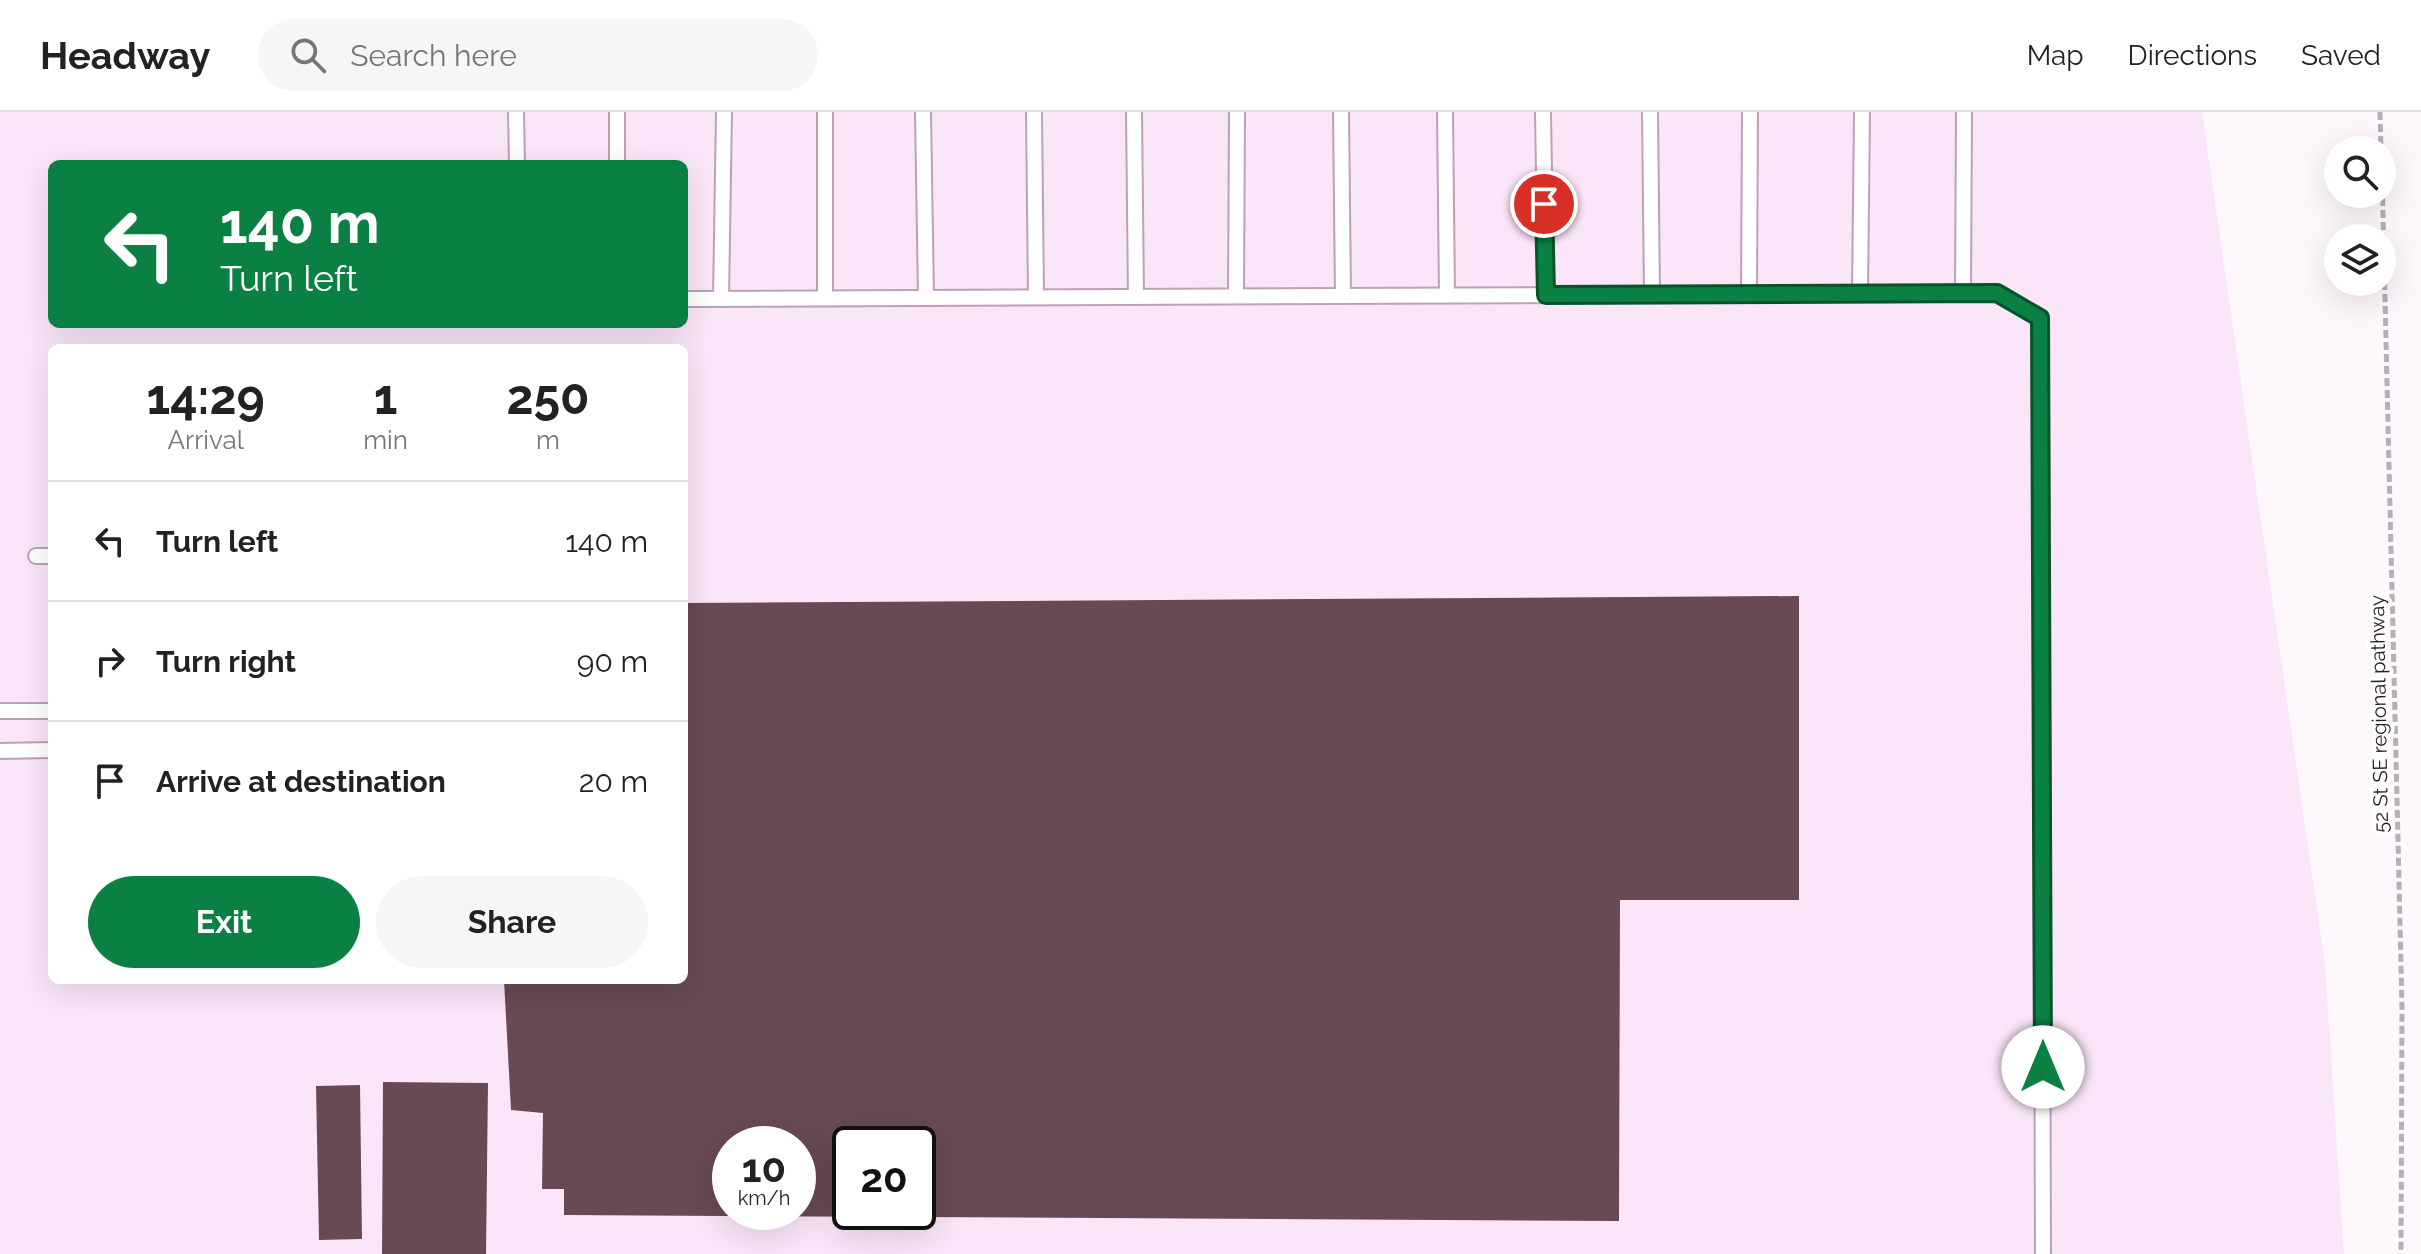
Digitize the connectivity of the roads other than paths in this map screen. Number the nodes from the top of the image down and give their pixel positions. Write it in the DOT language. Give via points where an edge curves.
graph roads {
  1 [pos="516,112"];
  2 [pos="617,112"];
  3 [pos="724,112"];
  4 [pos="825,112"];
  5 [pos="923,112"];
  6 [pos="1034,112"];
  7 [pos="1134,112"];
  8 [pos="1237,112"];
  9 [pos="1341,112"];
  10 [pos="1445,112"];
  11 [pos="1543,112"];
  12 [pos="1650,112"];
  13 [pos="1750,112"];
  14 [pos="1862,112"];
  15 [pos="1964,112"];
  16 [pos="517,160"];
  17 [pos="617,160"];
  18 [pos="1963,293"];
  19 [pos="1749,294"];
  20 [pos="1860,294"];
  21 [pos="1447,295"];
  22 [pos="1546,295"];
  23 [pos="1652,295"];
  24 [pos="1236,296"];
  25 [pos="1343,296"];
  26 [pos="1036,297"];
  27 [pos="1136,297"];
  28 [pos="825,298"];
  29 [pos="926,298"];
  30 [pos="688,299"];
  31 [pos="721,299"];
  32 [pos="36,556"];
  33 [pos="48,556"];
  34 [pos="0,711"];
  35 [pos="48,711"];
  36 [pos="48,750"];
  37 [pos="0,751"];
  38 [pos="2043,1254"];
  1 -- 16 [label="lane"];
  2 -- 17 [label="lane"];
  3 -- 31 [label="lane"];
  4 -- 28 [label="lane"];
  5 -- 29 [label="lane"];
  6 -- 26 [label="lane"];
  7 -- 27 [label="lane"];
  8 -- 24 [label="lane"];
  9 -- 25 [label="lane"];
  10 -- 21 [label="lane"];
  11 -- 22 [label="lane"];
  12 -- 23 [label="lane"];
  13 -- 19 [label="lane"];
  14 -- 20 [label="lane"];
  15 -- 18 [label="lane"];
  18 -- 20 [label="lane"];
  18 -- 38 [label="lane" via="1997,293 2040,318"];
  19 -- 20 [label="lane"];
  19 -- 23 [label="lane"];
  21 -- 22 [label="lane"];
  21 -- 25 [label="lane"];
  22 -- 23 [label="lane"];
  24 -- 25 [label="lane"];
  24 -- 27 [label="lane"];
  26 -- 27 [label="lane"];
  26 -- 29 [label="lane"];
  28 -- 29 [label="lane"];
  28 -- 31 [label="lane"];
  30 -- 31 [label="lane"];
  32 -- 33 [label="lane"];
  34 -- 35 [label="lane"];
  36 -- 37 [label="lane"];
}
